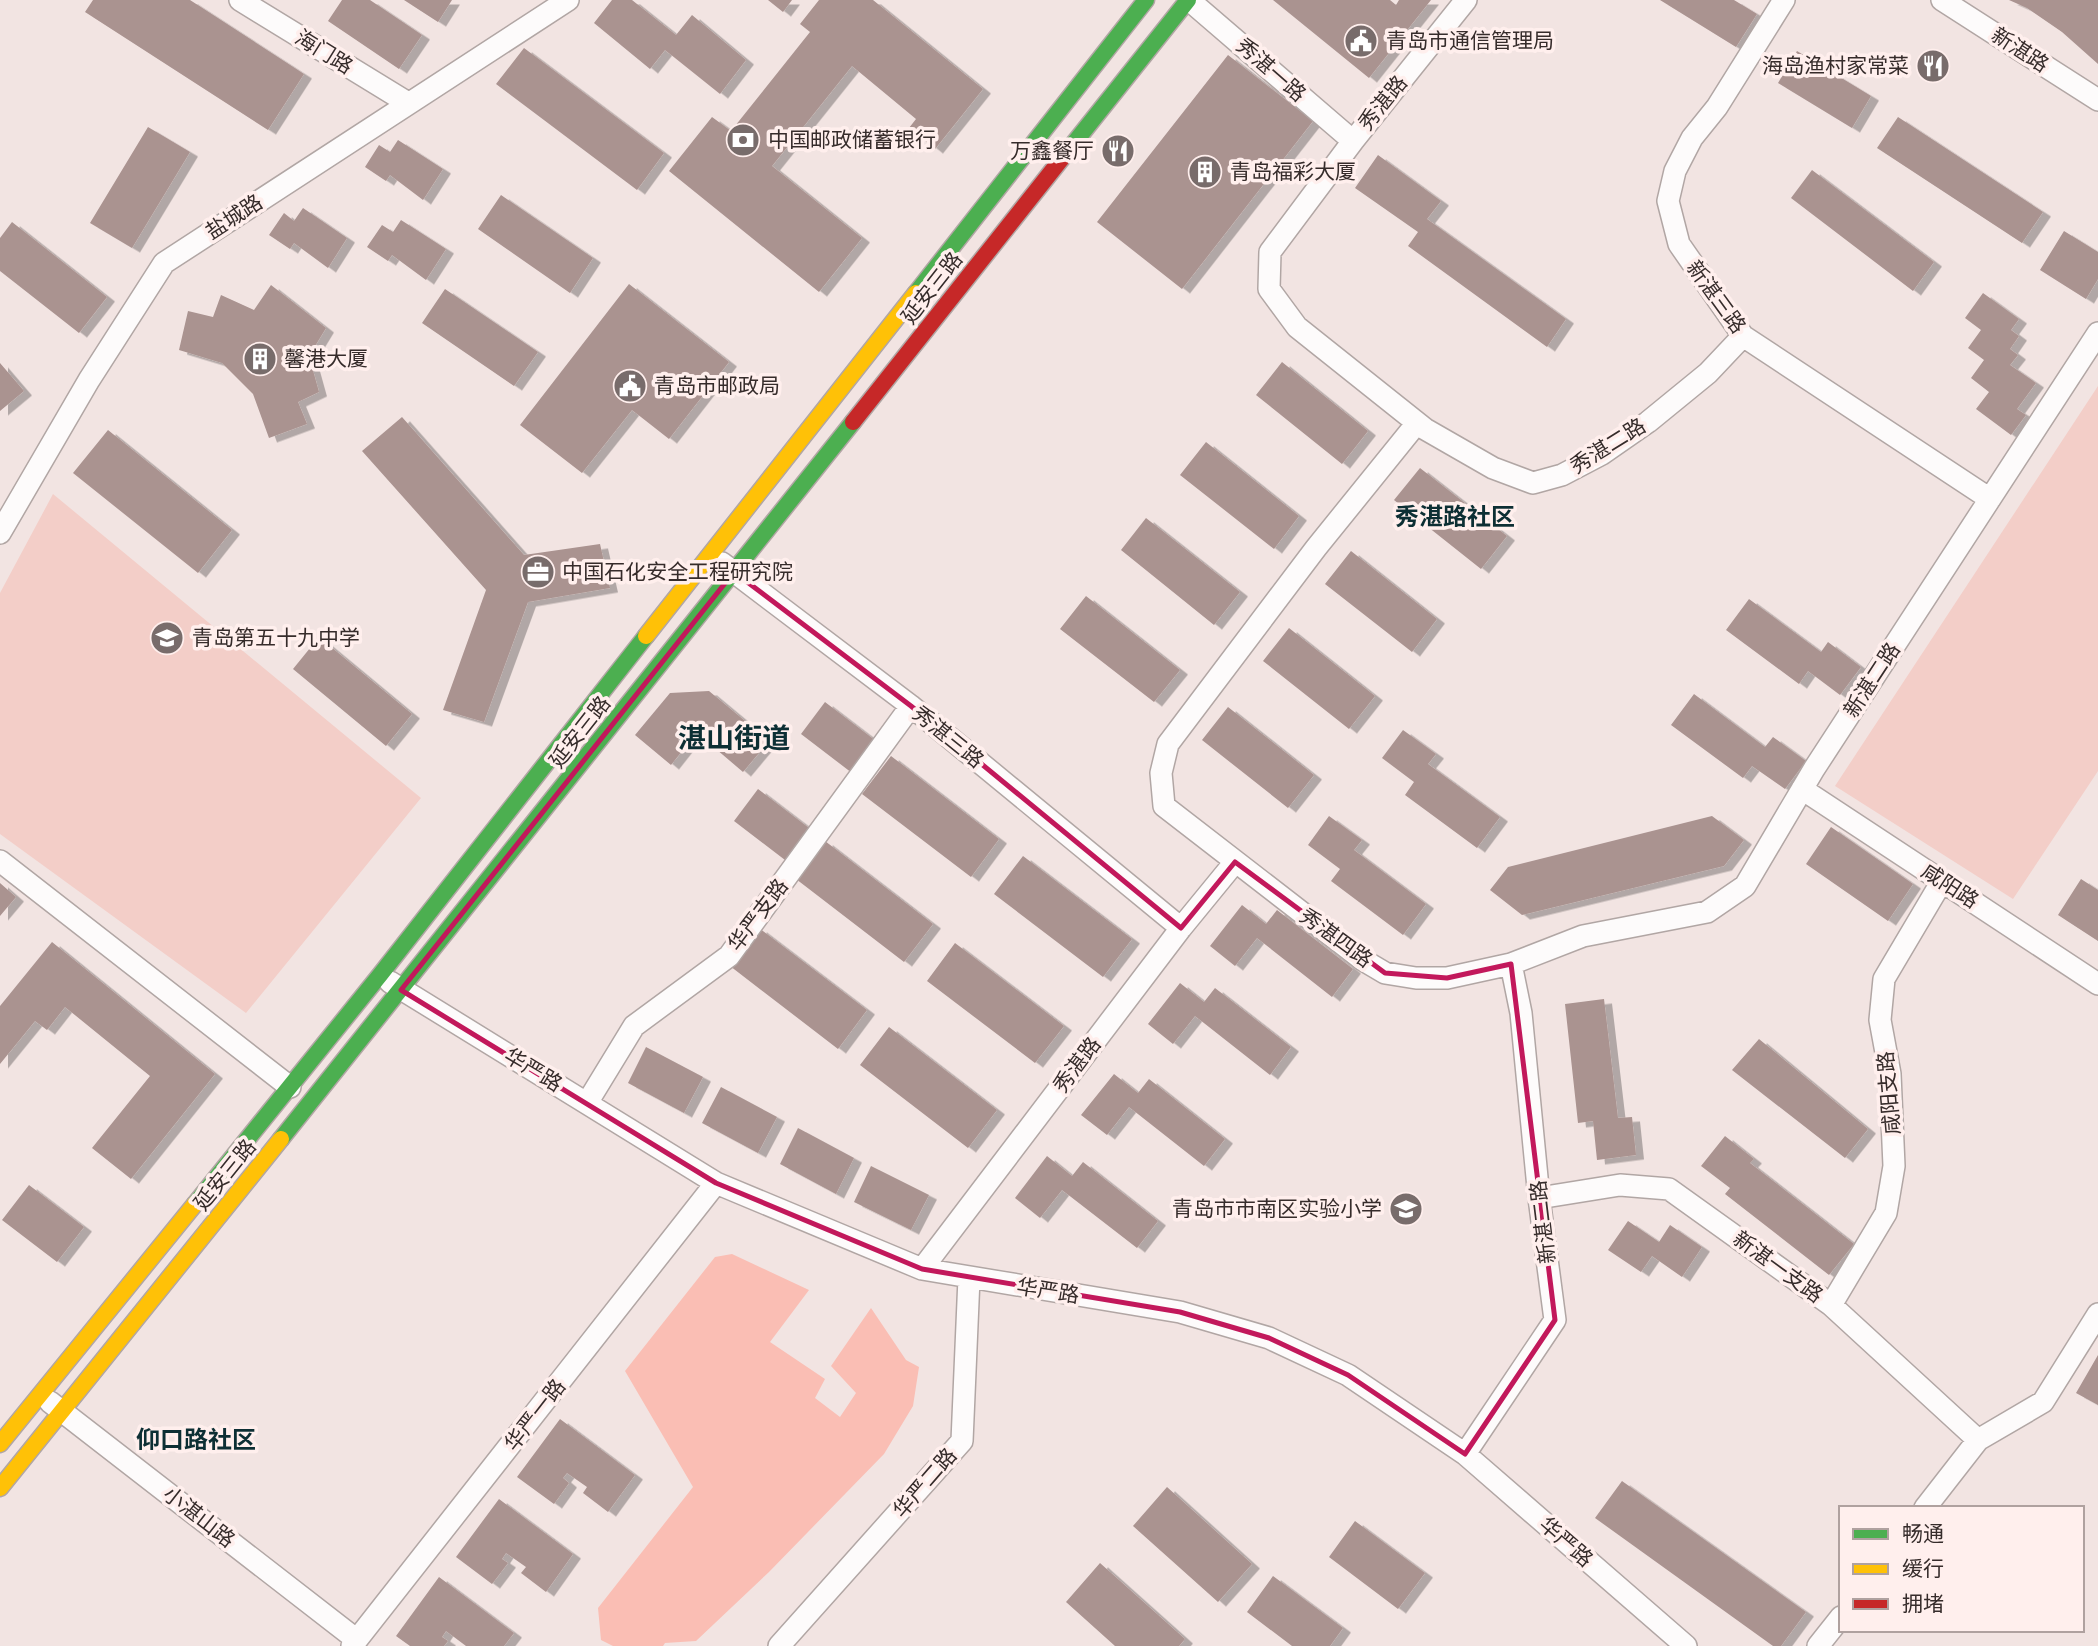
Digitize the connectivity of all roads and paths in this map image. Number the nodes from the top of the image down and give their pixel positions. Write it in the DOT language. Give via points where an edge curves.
graph roads {
  1 [pos="240,0"];
  2 [pos="568,0"];
  3 [pos="1146,0"];
  4 [pos="1189,0"];
  5 [pos="1466,0"];
  6 [pos="1784,0"];
  7 [pos="1942,0"];
  8 [pos="2098,100"];
  9 [pos="408,103"];
  10 [pos="1353,141"];
  11 [pos="2098,333"];
  12 [pos="1743,336"];
  13 [pos="1417,423"];
  14 [pos="1990,499"];
  15 [pos="0,533"];
  16 [pos="709,554"];
  17 [pos="734,572"];
  18 [pos="911,706"];
  19 [pos="1802,789"];
  20 [pos="0,861"];
  21 [pos="1235,862"];
  22 [pos="1942,881"];
  23 [pos="1181,928"];
  24 [pos="1583,936"];
  25 [pos="1511,964"];
  26 [pos="380,975"];
  27 [pos="2098,984"];
  28 [pos="401,990"];
  29 [pos="289,1087"];
  30 [pos="587,1103"];
  31 [pos="716,1183"];
  32 [pos="1539,1198"];
  33 [pos="922,1269"];
  34 [pos="969,1278"];
  35 [pos="1831,1305"];
  36 [pos="2098,1314"];
  37 [pos="41,1394"];
  38 [pos="62,1410"];
  39 [pos="1978,1440"];
  40 [pos="0,1444"];
  41 [pos="1465,1454"];
  42 [pos="0,1488"];
  43 [pos="1927,1506"];
  44 [pos="1839,1620"];
  45 [pos="355,1643"];
  46 [pos="779,1646"];
  47 [pos="1686,1646"];
  48 [pos="1818,1646"];
  1 -- 9 [label="street, 海门路"];
  2 -- 9 [label="street, 盐城路"];
  3 -- 16 [label="main road, 延安三路"];
  4 -- 10 [label="street, 秀湛一路"];
  4 -- 17 [label="main road, 延安三路"];
  5 -- 10 [label="street, 秀湛路"];
  6 -- 12 [label="street, 新湛三路" via="1738,76 1692,138 1675,172 1668,201 1679,244"];
  7 -- 8 [label="street, 新湛路"];
  9 -- 15 [label="street, 盐城路" via="164,263"];
  10 -- 13 [label="street, 秀湛路" via="1270,253 1269,289 1297,327"];
  11 -- 14 [label="street, 新湛二路"];
  12 -- 13 [label="street, 秀湛二路" via="1708,373 1648,422 1602,454 1562,475 1533,483 1493,468"];
  12 -- 14 [label="street, 新湛三路"];
  13 -- 21 [label="street, 秀湛四路" via="1168,744 1161,774 1164,806"];
  14 -- 19 [label="street, 新湛二路"];
  16 -- 17 [label="street, 秀湛三路"];
  16 -- 26 [label="main road, 延安三路"];
  17 -- 18 [label="street, 秀湛三路"];
  17 -- 28 [label="main road, 延安三路"];
  18 -- 23 [label="street, 秀湛三路"];
  18 -- 30 [label="street, 华严支路" via="729,956 634,1026"];
  19 -- 22 [label="street, 咸阳路"];
  19 -- 24 [label="street, 新湛二路" via="1745,886 1707,912"];
  20 -- 29 [label="street"];
  21 -- 23 [label="street, 秀湛路"];
  21 -- 25 [label="street, 秀湛四路" via="1385,973 1447,978"];
  22 -- 27 [label="street, 咸阳路"];
  22 -- 35 [label="street, 咸阳支路" via="1884,979 1880,1020 1890,1074 1894,1166 1886,1213"];
  23 -- 33 [label="street, 秀湛路"];
  24 -- 25 [label="street, 秀湛四路"];
  25 -- 32 [label="street, 新湛二路" via="1521,1013"];
  26 -- 28 [label="street, 华严路"];
  26 -- 29 [label="main road, 延安三路"];
  28 -- 30 [label="street, 华严路"];
  28 -- 38 [label="main road, 延安三路"];
  29 -- 37 [label="main road, 延安三路"];
  30 -- 31 [label="street, 华严路"];
  31 -- 33 [label="street, 华严路"];
  31 -- 45 [label="street, 华严一路"];
  32 -- 35 [label="street, 新湛一支路" via="1620,1185 1669,1189"];
  32 -- 41 [label="street, 新湛二路" via="1555,1320"];
  33 -- 34 [label="street, 华严路"];
  34 -- 41 [label="street, 华严路" via="1180,1312 1269,1338 1348,1375"];
  34 -- 46 [label="street, 华严二路" via="962,1441"];
  35 -- 39 [label="street, 新湛一支路"];
  36 -- 39 [label="street" via="2043,1402"];
  37 -- 38 [label="street, 小湛山路"];
  37 -- 40 [label="main road, 延安三路"];
  38 -- 42 [label="main road, 延安三路"];
  38 -- 45 [label="street, 小湛山路"];
  39 -- 43 [label="street"];
  41 -- 47 [label="street, 华严路"];
  44 -- 48 [label="street"];
}
